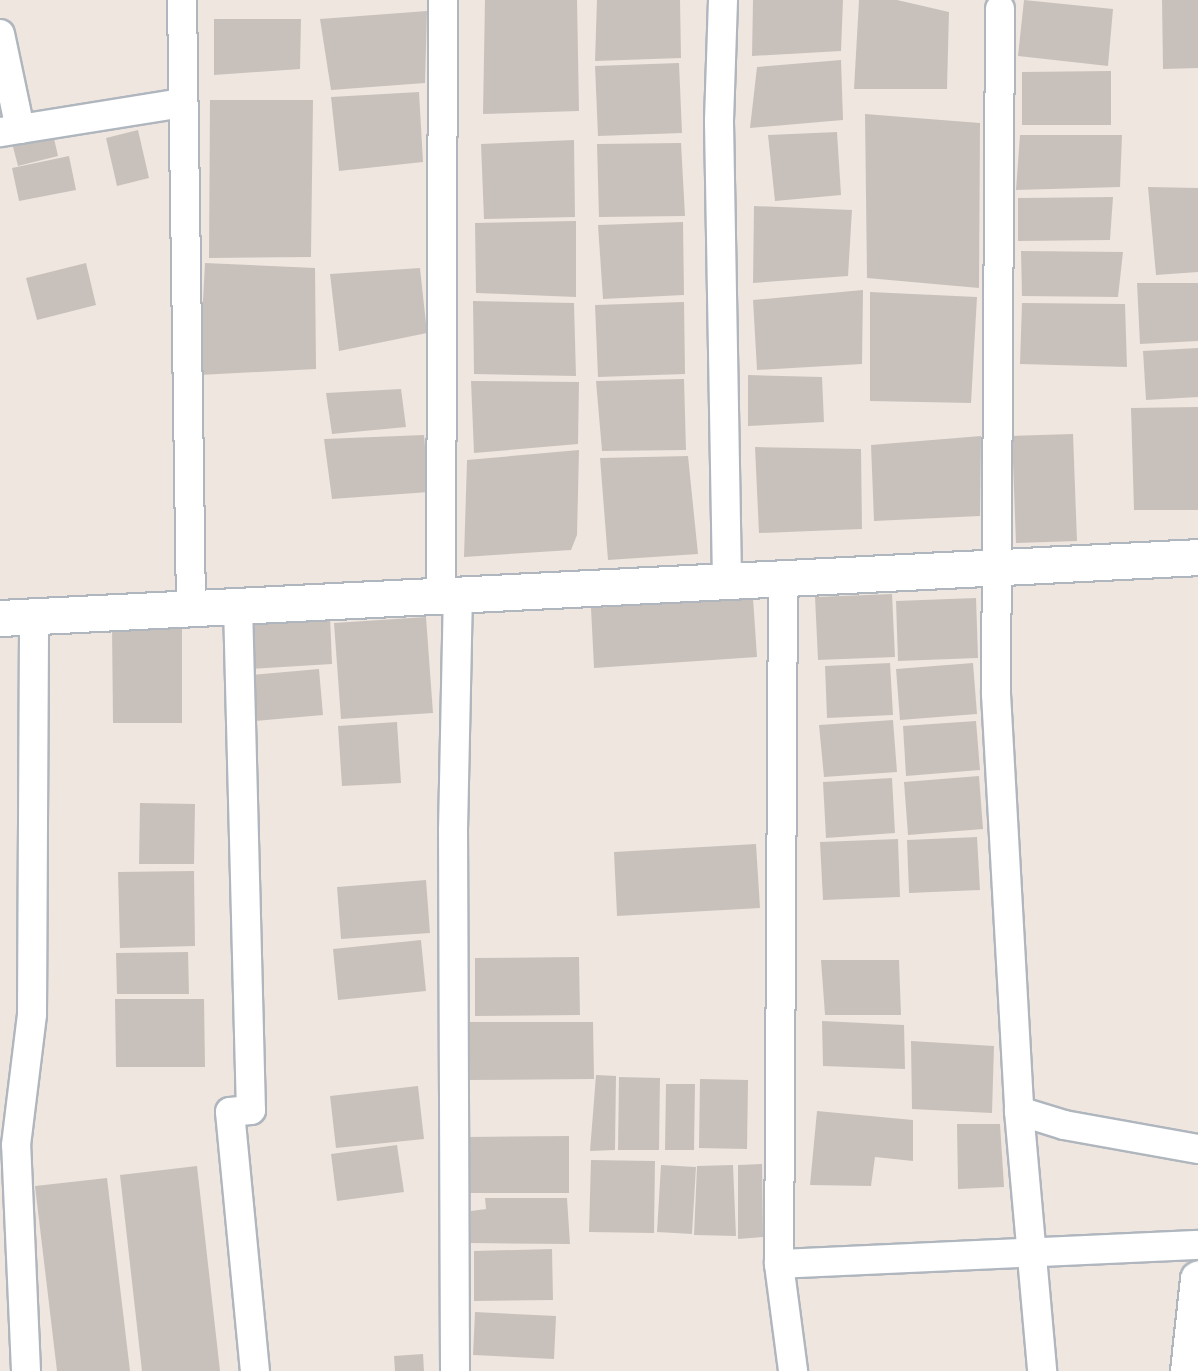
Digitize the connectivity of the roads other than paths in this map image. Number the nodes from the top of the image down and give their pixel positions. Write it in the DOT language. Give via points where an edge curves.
graph roads {
  1 [pos="182,0"];
  2 [pos="443,0"];
  3 [pos="723,0"];
  4 [pos="1000,9"];
  5 [pos="0,34"];
  6 [pos="183,103"];
  7 [pos="10,131"];
  8 [pos="1198,557"];
  9 [pos="996,566"];
  10 [pos="783,578"];
  11 [pos="727,580"];
  12 [pos="449,595"];
  13 [pos="238,605"];
  14 [pos="191,607"];
  15 [pos="34,616"];
  16 [pos="0,618"];
  17 [pos="1019,1111"];
  18 [pos="1198,1149"];
  19 [pos="1198,1245"];
  20 [pos="1034,1252"];
  21 [pos="779,1264"];
  22 [pos="1198,1279"];
  23 [pos="26,1371"];
  24 [pos="254,1371"];
  25 [pos="455,1371"];
  26 [pos="793,1371"];
  27 [pos="1042,1371"];
  28 [pos="1188,1371"];
  1 -- 6 [label="street"];
  2 -- 12 [label="street"];
  3 -- 11 [label="street" via="719,122"];
  4 -- 9 [label="street"];
  5 -- 7 [label="street"];
  6 -- 7 [label="street"];
  6 -- 14 [label="street"];
  8 -- 9 [label="street"];
  9 -- 10 [label="street"];
  9 -- 17 [label="street" via="996,694"];
  10 -- 11 [label="street"];
  10 -- 21 [label="street"];
  11 -- 12 [label="street"];
  12 -- 13 [label="street"];
  12 -- 25 [label="street"];
  13 -- 14 [label="street"];
  13 -- 24 [label="street" via="251,1110 230,1112"];
  14 -- 15 [label="street"];
  15 -- 16 [label="street"];
  15 -- 23 [label="street" via="32,1014 16,1145"];
  17 -- 18 [label="street" via="1064,1125"];
  17 -- 20 [label="street"];
  19 -- 20 [label="street"];
  20 -- 21 [label="street"];
  20 -- 27 [label="street"];
  21 -- 26 [label="street"];
  22 -- 28 [label="street"];
}
